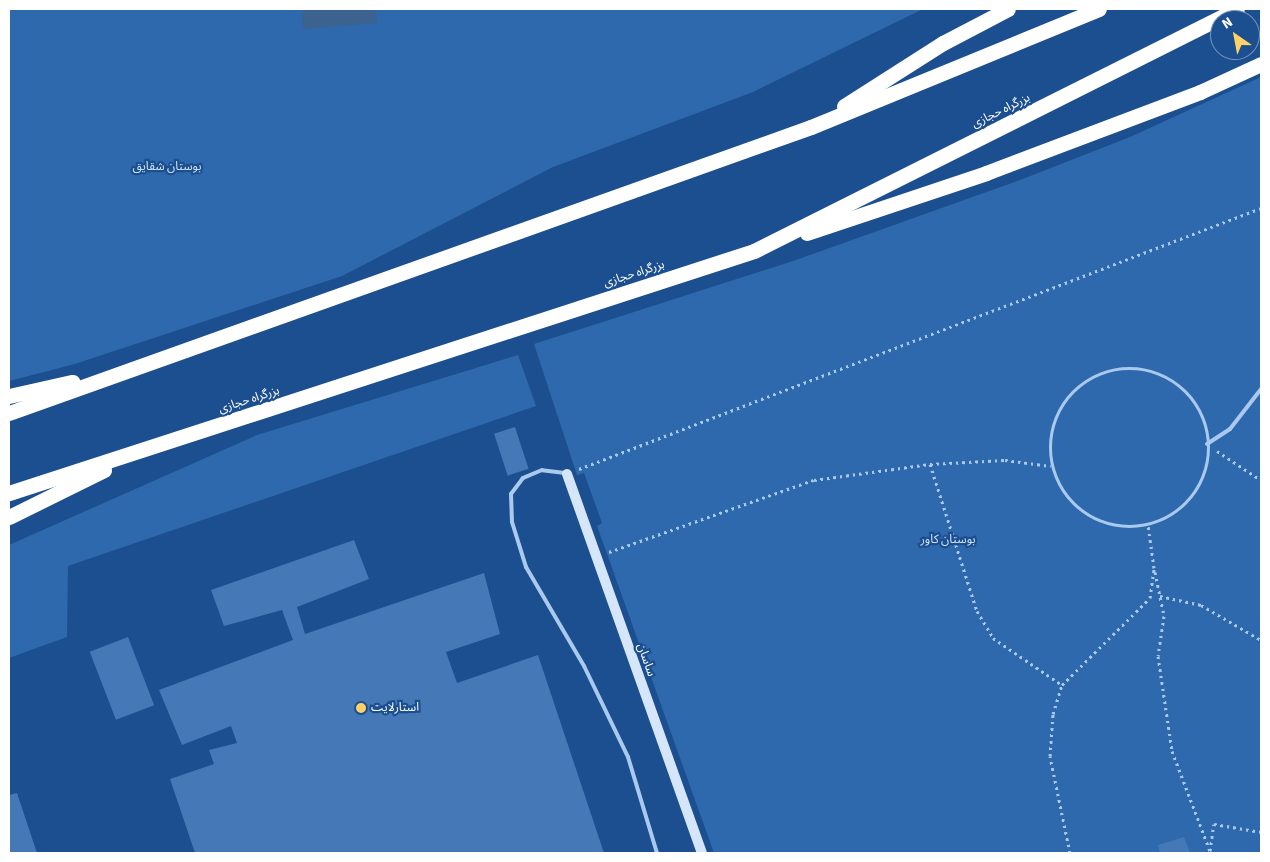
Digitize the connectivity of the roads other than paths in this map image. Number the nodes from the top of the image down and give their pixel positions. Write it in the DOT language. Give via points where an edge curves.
graph roads {
  1 [pos="1008,9"];
  2 [pos="1100,9"];
  3 [pos="1236,9"];
  4 [pos="1261,64"];
  5 [pos="811,127"];
  6 [pos="754,251"];
  7 [pos="134,368"];
  8 [pos="1261,389"];
  9 [pos="9,396"];
  10 [pos="9,413"];
  11 [pos="1207,444"];
  12 [pos="148,448"];
  13 [pos="567,474"];
  14 [pos="9,493"];
  15 [pos="9,517"];
  16 [pos="657,853"];
  17 [pos="702,853"];
  1 -- 5 [label="highway" via="944,43"];
  2 -- 5 [label="highway"];
  3 -- 6 [label="highway, بزرگراه حجازی"];
  4 -- 6 [label="highway" via="1200,92 986,173"];
  5 -- 7 [label="highway"];
  6 -- 12 [label="highway, بزرگراه حجازی"];
  7 -- 9 [label="highway"];
  7 -- 10 [label="highway"];
  8 -- 11 [label="lane" via="1230,429"];
  12 -- 14 [label="highway, بزرگراه حجازی"];
  12 -- 15 [label="highway"];
  13 -- 16 [label="lane" via="542,470 523,478 511,494 512,522 526,567 584,666 628,757"];
  13 -- 17 [label="street, ساسان"];
}
